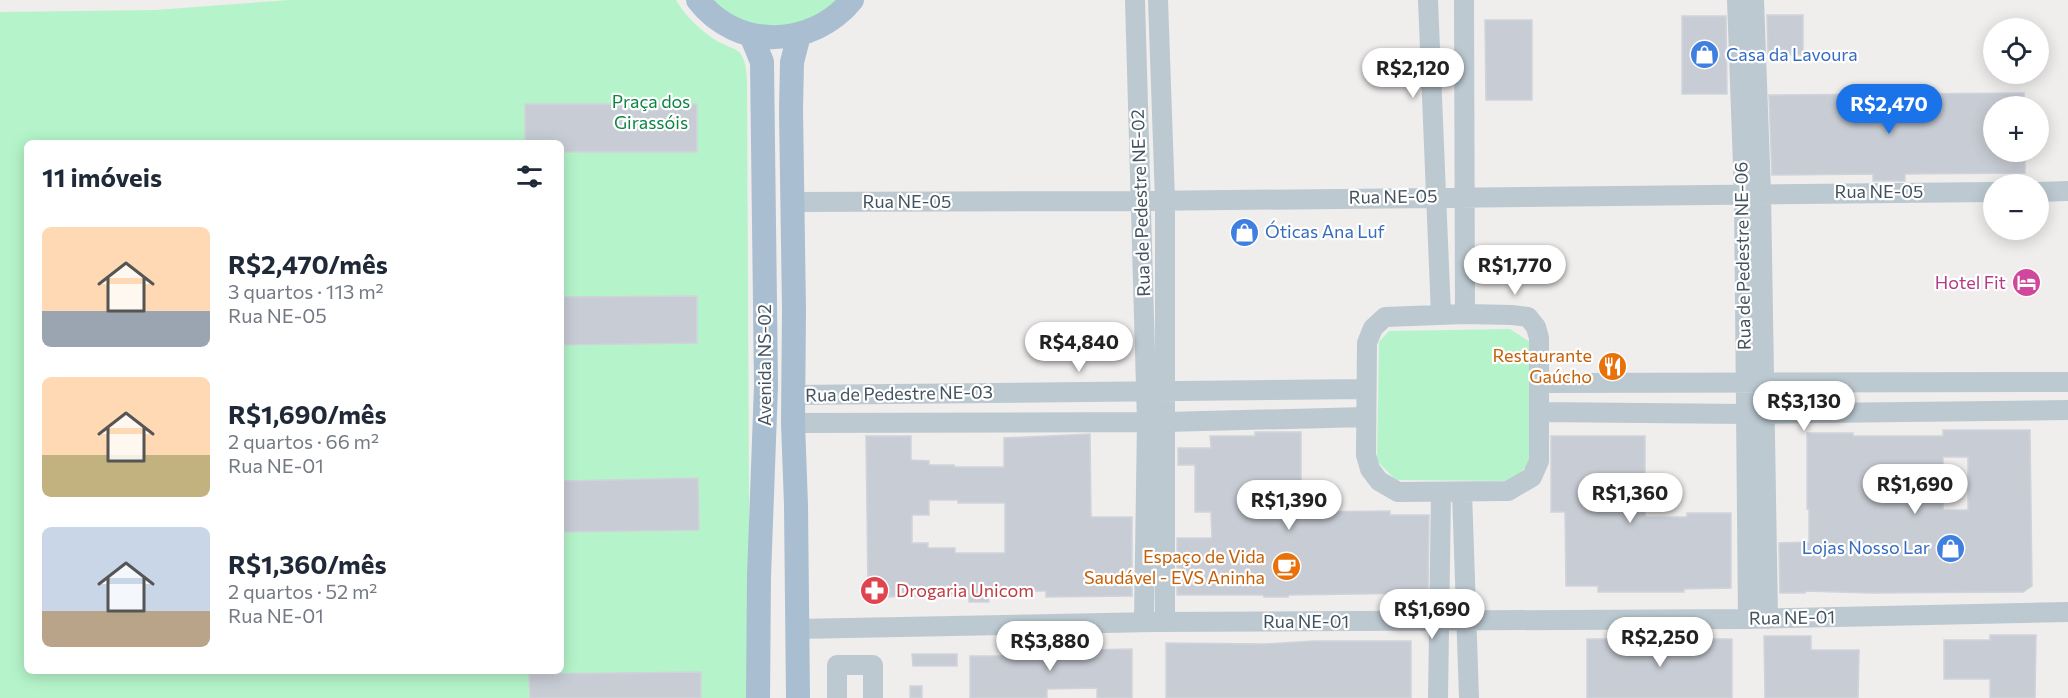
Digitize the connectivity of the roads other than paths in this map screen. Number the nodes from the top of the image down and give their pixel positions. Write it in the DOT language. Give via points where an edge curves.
graph roads {
  1 [pos="698,0"];
  2 [pos="852,0"];
  3 [pos="1135,0"];
  4 [pos="1158,0"];
  5 [pos="1428,0"];
  6 [pos="1464,0"];
  7 [pos="1737,0"];
  8 [pos="1754,0"];
  9 [pos="751,35"];
  10 [pos="799,35"];
  11 [pos="2068,191"];
  12 [pos="1983,192"];
  13 [pos="2049,192"];
  14 [pos="1752,193"];
  15 [pos="1464,196"];
  16 [pos="1436,197"];
  17 [pos="1164,200"];
  18 [pos="1141,201"];
  19 [pos="792,202"];
  20 [pos="1466,314"];
  21 [pos="1440,315"];
  22 [pos="1539,382"];
  23 [pos="2068,382"];
  24 [pos="1754,383"];
  25 [pos="1366,389"];
  26 [pos="1146,391"];
  27 [pos="1166,391"];
  28 [pos="793,395"];
  29 [pos="2068,410"];
  30 [pos="1539,412"];
  31 [pos="1755,414"];
  32 [pos="1366,417"];
  33 [pos="1156,422"];
  34 [pos="793,423"];
  35 [pos="1441,492"];
  36 [pos="1462,492"];
  37 [pos="2068,612"];
  38 [pos="1758,619"];
  39 [pos="1439,621"];
  40 [pos="1466,621"];
  41 [pos="1144,622"];
  42 [pos="1165,622"];
  43 [pos="796,629"];
  44 [pos="758,698"];
  45 [pos="798,698"];
  46 [pos="837,698"];
  47 [pos="873,698"];
  48 [pos="1438,698"];
  49 [pos="1469,698"];
  1 -- 9 [label="main road" via="722,22"];
  2 -- 10 [label="main road" via="830,21"];
  3 -- 18 [label="street, Rua de Pedestre NE-02"];
  4 -- 17 [label="street, Rua de Pedestre NE-02"];
  5 -- 16 [label="street"];
  6 -- 15 [label="street"];
  7 -- 14 [label="street, Rua de Pedestre NE-06"];
  8 -- 14 [label="street, Rua de Pedestre NE-06"];
  9 -- 10 [label="main road"];
  9 -- 44 [label="main road, Avenida NS-02" via="762,62 766,386"];
  10 -- 19 [label="main road, Avenida NS-02" via="792,62"];
  11 -- 13 [label="street"];
  12 -- 14 [label="street, Rua NE-05"];
  14 -- 15 [label="street, Rua NE-05"];
  14 -- 24 [label="street, Rua de Pedestre NE-06"];
  15 -- 16 [label="street, Rua NE-05"];
  15 -- 20 [label="street"];
  16 -- 17 [label="street, Rua NE-05"];
  16 -- 21 [label="street"];
  17 -- 18 [label="street, Rua NE-05"];
  17 -- 27 [label="street, Rua de Pedestre NE-02"];
  18 -- 19 [label="street, Rua NE-05"];
  18 -- 26 [label="street, Rua de Pedestre NE-02"];
  19 -- 28 [label="main road, Avenida NS-02"];
  20 -- 21 [label="street"];
  20 -- 22 [label="street" via="1528,317 1539,338"];
  21 -- 25 [label="street" via="1385,317 1373,328 1367,343"];
  22 -- 24 [label="street"];
  22 -- 30 [label="street"];
  23 -- 24 [label="street"];
  24 -- 31 [label="street, Rua de Pedestre NE-06"];
  25 -- 27 [label="street, Rua de Pedestre NE-03"];
  25 -- 32 [label="street"];
  26 -- 27 [label="street, Rua de Pedestre NE-03"];
  26 -- 28 [label="street, Rua de Pedestre NE-03"];
  26 -- 33 [label="street, Rua de Pedestre NE-02"];
  27 -- 33 [label="street, Rua de Pedestre NE-02"];
  28 -- 34 [label="main road, Avenida NS-02"];
  29 -- 31 [label="street"];
  30 -- 31 [label="street"];
  30 -- 36 [label="street" via="1539,461 1532,477 1508,491"];
  31 -- 38 [label="street, Rua de Pedestre NE-06"];
  32 -- 33 [label="street, Rua de Pedestre NE-03"];
  32 -- 35 [label="street" via="1366,455 1379,481 1398,492"];
  33 -- 34 [label="street, Rua de Pedestre NE-03"];
  33 -- 41 [label="street, Rua de Pedestre NE-02"];
  33 -- 42 [label="street, Rua de Pedestre NE-02"];
  34 -- 43 [label="main road, Avenida NS-02"];
  35 -- 36 [label="street"];
  35 -- 39 [label="street"];
  36 -- 40 [label="street"];
  37 -- 38 [label="street, Rua NE-01"];
  38 -- 40 [label="street, Rua NE-01"];
  39 -- 40 [label="street, Rua NE-01"];
  39 -- 42 [label="street, Rua NE-01"];
  39 -- 48 [label="street"];
  40 -- 49 [label="street"];
  41 -- 42 [label="street, Rua NE-01"];
  41 -- 43 [label="street, Rua NE-01"];
  43 -- 45 [label="main road, Avenida NS-02"];
  46 -- 47 [label="street" via="837,665 873,665"];
}
